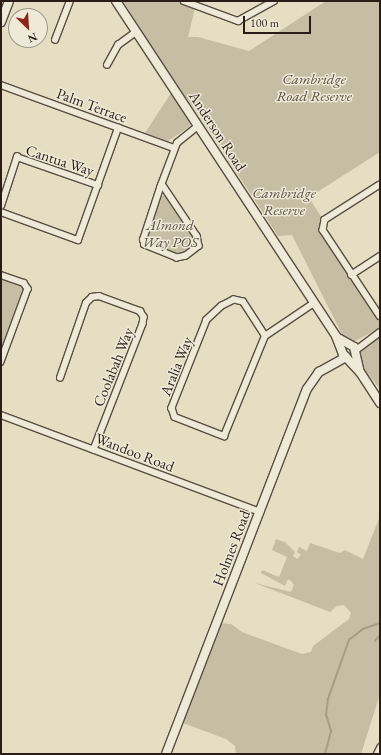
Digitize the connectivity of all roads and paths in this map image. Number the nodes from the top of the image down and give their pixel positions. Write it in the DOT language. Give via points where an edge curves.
graph roads {
  1 [pos="9,1"];
  2 [pos="70,1"];
  3 [pos="116,1"];
  4 [pos="184,1"];
  5 [pos="274,1"];
  6 [pos="1,22"];
  7 [pos="136,32"];
  8 [pos="55,40"];
  9 [pos="107,65"];
  10 [pos="1,85"];
  11 [pos="198,126"];
  12 [pos="118,128"];
  13 [pos="174,148"];
  14 [pos="162,184"];
  15 [pos="98,185"];
  16 [pos="380,185"];
  17 [pos="1,206"];
  18 [pos="1,212"];
  19 [pos="380,256"];
  20 [pos="1,275"];
  21 [pos="352,275"];
  22 [pos="314,303"];
  23 [pos="380,316"];
  24 [pos="380,332"];
  25 [pos="265,336"];
  26 [pos="348,351"];
  27 [pos="2,354"];
  28 [pos="1,362"];
  29 [pos="60,378"];
  30 [pos="380,403"];
  31 [pos="1,415"];
  32 [pos="94,450"];
  33 [pos="260,512"];
  34 [pos="380,748"];
  35 [pos="166,754"];
  36 [pos="377,754"];
  1 -- 6 [label="street"];
  2 -- 8 [label="street"];
  3 -- 7 [label="street, Anderson Road"];
  4 -- 5 [label="street" via="238,22"];
  7 -- 9 [label="street" via="118,45"];
  7 -- 11 [label="street, Anderson Road"];
  10 -- 12 [label="street, Palm Terrace"];
  11 -- 13 [label="street" via="179,139"];
  11 -- 22 [label="street, Anderson Road"];
  12 -- 13 [label="street, Palm Terrace"];
  12 -- 15 [label="street, Cantua Way"];
  13 -- 14 [label="street"];
  14 -- 14 [label="street" via="143,240 146,245 177,258 186,256 199,246 196,236"];
  15 -- 17 [label="street, Cantua Way" via="17,156"];
  15 -- 18 [label="street, Cantua Way" via="78,240"];
  16 -- 21 [label="street" via="326,220 323,230"];
  19 -- 21 [label="street"];
  20 -- 27 [label="street" via="24,283 28,290"];
  21 -- 23 [label="street"];
  22 -- 25 [label="street"];
  22 -- 26 [label="street, Anderson Road"];
  24 -- 26 [label="street"];
  25 -- 25 [label="street, Aralia Way" via="224,436 175,417 172,408 207,320 222,306 234,300 243,302"];
  26 -- 30 [label="street"];
  26 -- 33 [label="street, Holmes Road" via="319,372 307,389"];
  27 -- 28 [label="street"];
  29 -- 32 [label="street, Coolabah Way" via="86,303 92,297 99,296 140,311 144,317 143,324"];
  31 -- 32 [label="street, Wandoo Road"];
  32 -- 33 [label="street, Wandoo Road"];
  33 -- 35 [label="street, Holmes Road"];
  34 -- 36 [label="street"];
}
